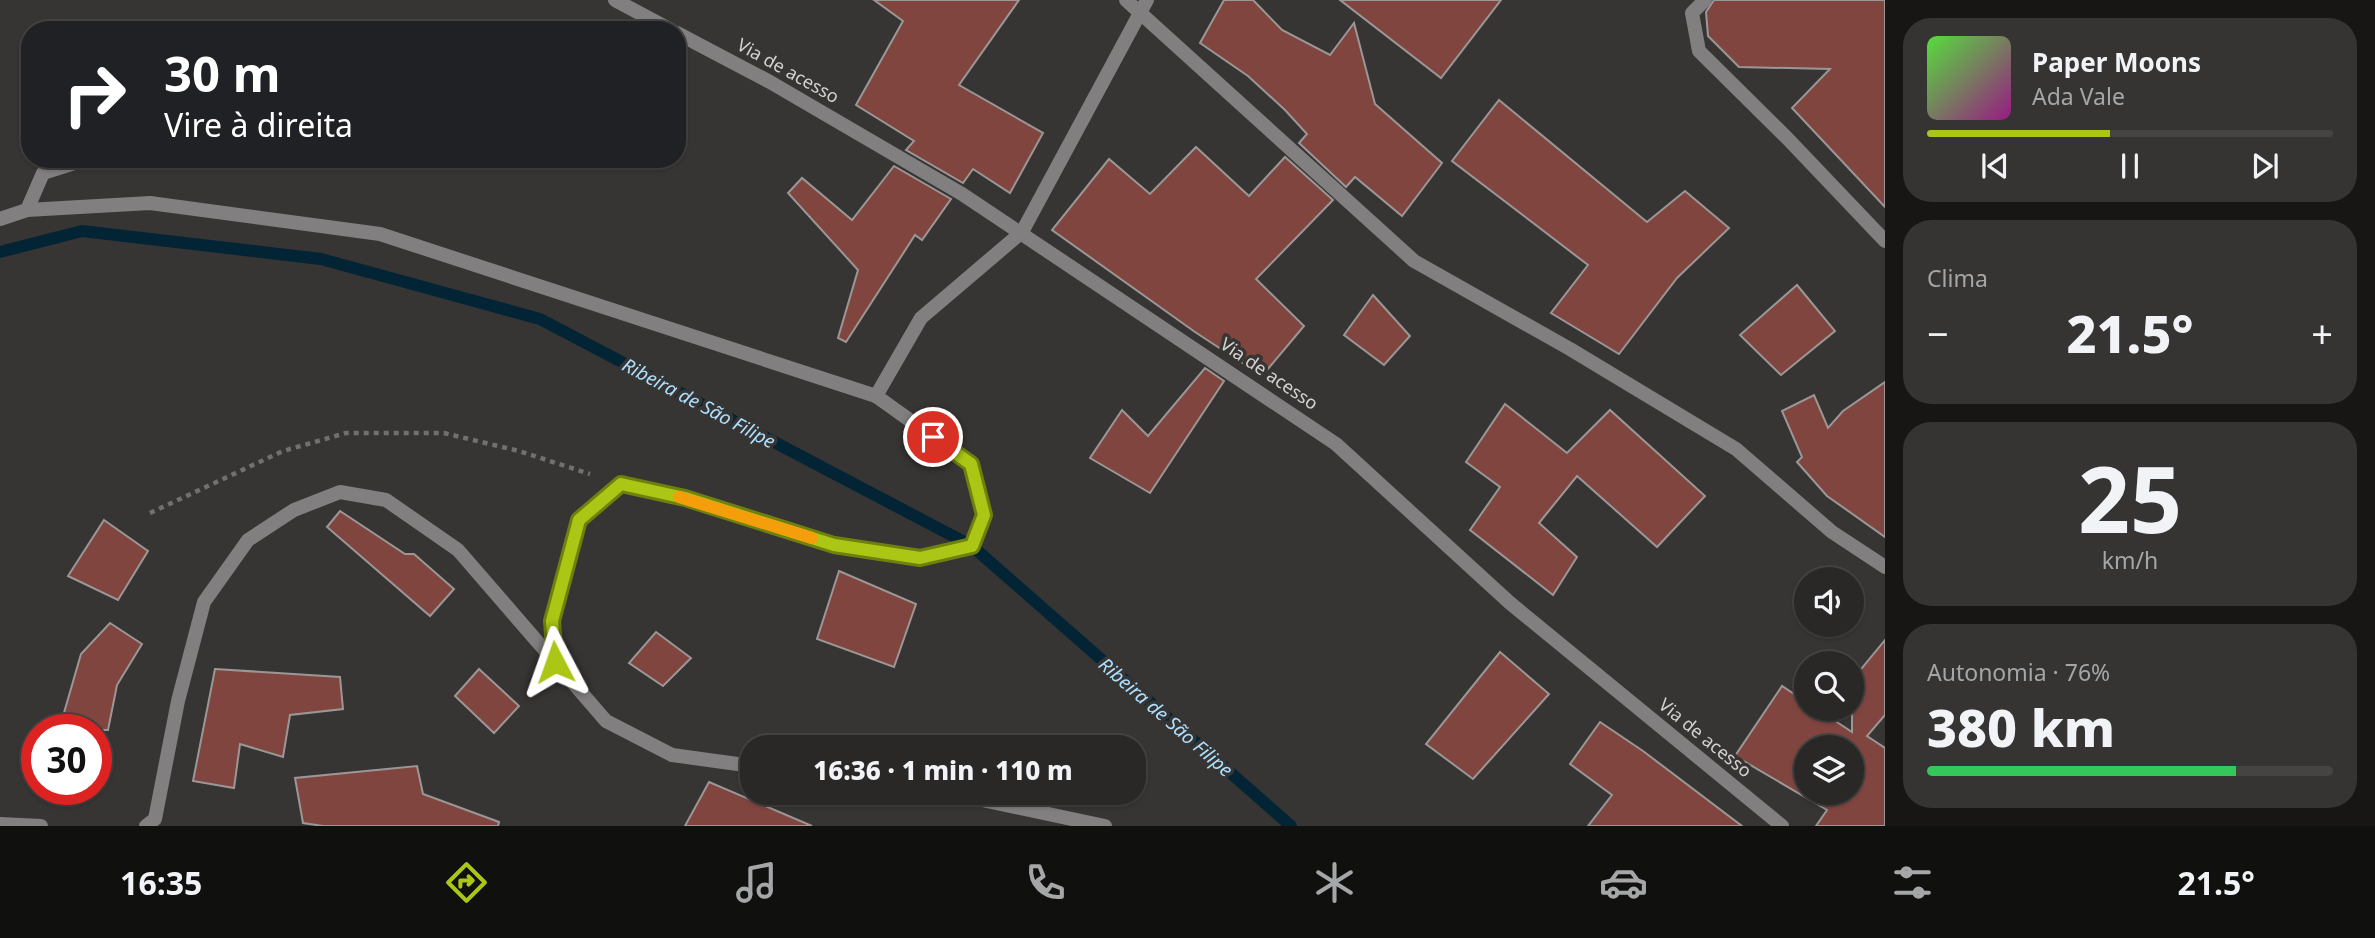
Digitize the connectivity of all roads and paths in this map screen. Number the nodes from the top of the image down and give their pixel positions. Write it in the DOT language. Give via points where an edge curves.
graph roads {
  1 [pos="615,0"];
  2 [pos="1126,0"];
  3 [pos="1705,0"];
  4 [pos="631,4"];
  5 [pos="1143,7"];
  6 [pos="657,21"];
  7 [pos="686,38"];
  8 [pos="59,168"];
  9 [pos="27,210"];
  10 [pos="0,219"];
  11 [pos="1022,232"];
  12 [pos="1885,241"];
  13 [pos="876,396"];
  14 [pos="621,484"];
  15 [pos="150,513"];
  16 [pos="1885,567"];
  17 [pos="555,662"];
  18 [pos="740,764"];
  19 [pos="1006,805"];
  20 [pos="0,824"];
  21 [pos="41,826"];
  22 [pos="146,826"];
  23 [pos="1105,826"];
  24 [pos="1782,826"];
  1 -- 4 [label="street"];
  2 -- 5 [label="street"];
  3 -- 12 [label="street" via="1692,13 1699,51"];
  4 -- 6 [label="street"];
  5 -- 11 [label="street"];
  5 -- 16 [label="street" via="1415,261 1736,449 1832,532"];
  7 -- 11 [label="street, Via de acesso" via="770,82"];
  8 -- 9 [label="street" via="43,173"];
  9 -- 10 [label="street"];
  9 -- 13 [label="street" via="150,202 380,234"];
  11 -- 13 [label="street" via="920,318"];
  11 -- 24 [label="street, Via de acesso" via="1336,444 1510,603"];
  13 -- 14 [label="street" via="971,464 984,515 972,546 920,558 834,545 685,498"];
  14 -- 15 [label="path" via="444,433 346,433 283,451"];
  14 -- 17 [label="street" via="579,520 552,621"];
  17 -- 18 [label="street" via="606,720 672,755"];
  17 -- 22 [label="street" via="458,550 386,500 340,492 293,510 248,540 204,602 178,701 155,819"];
  19 -- 23 [label="street"];
  20 -- 21 [label="street"];
}
